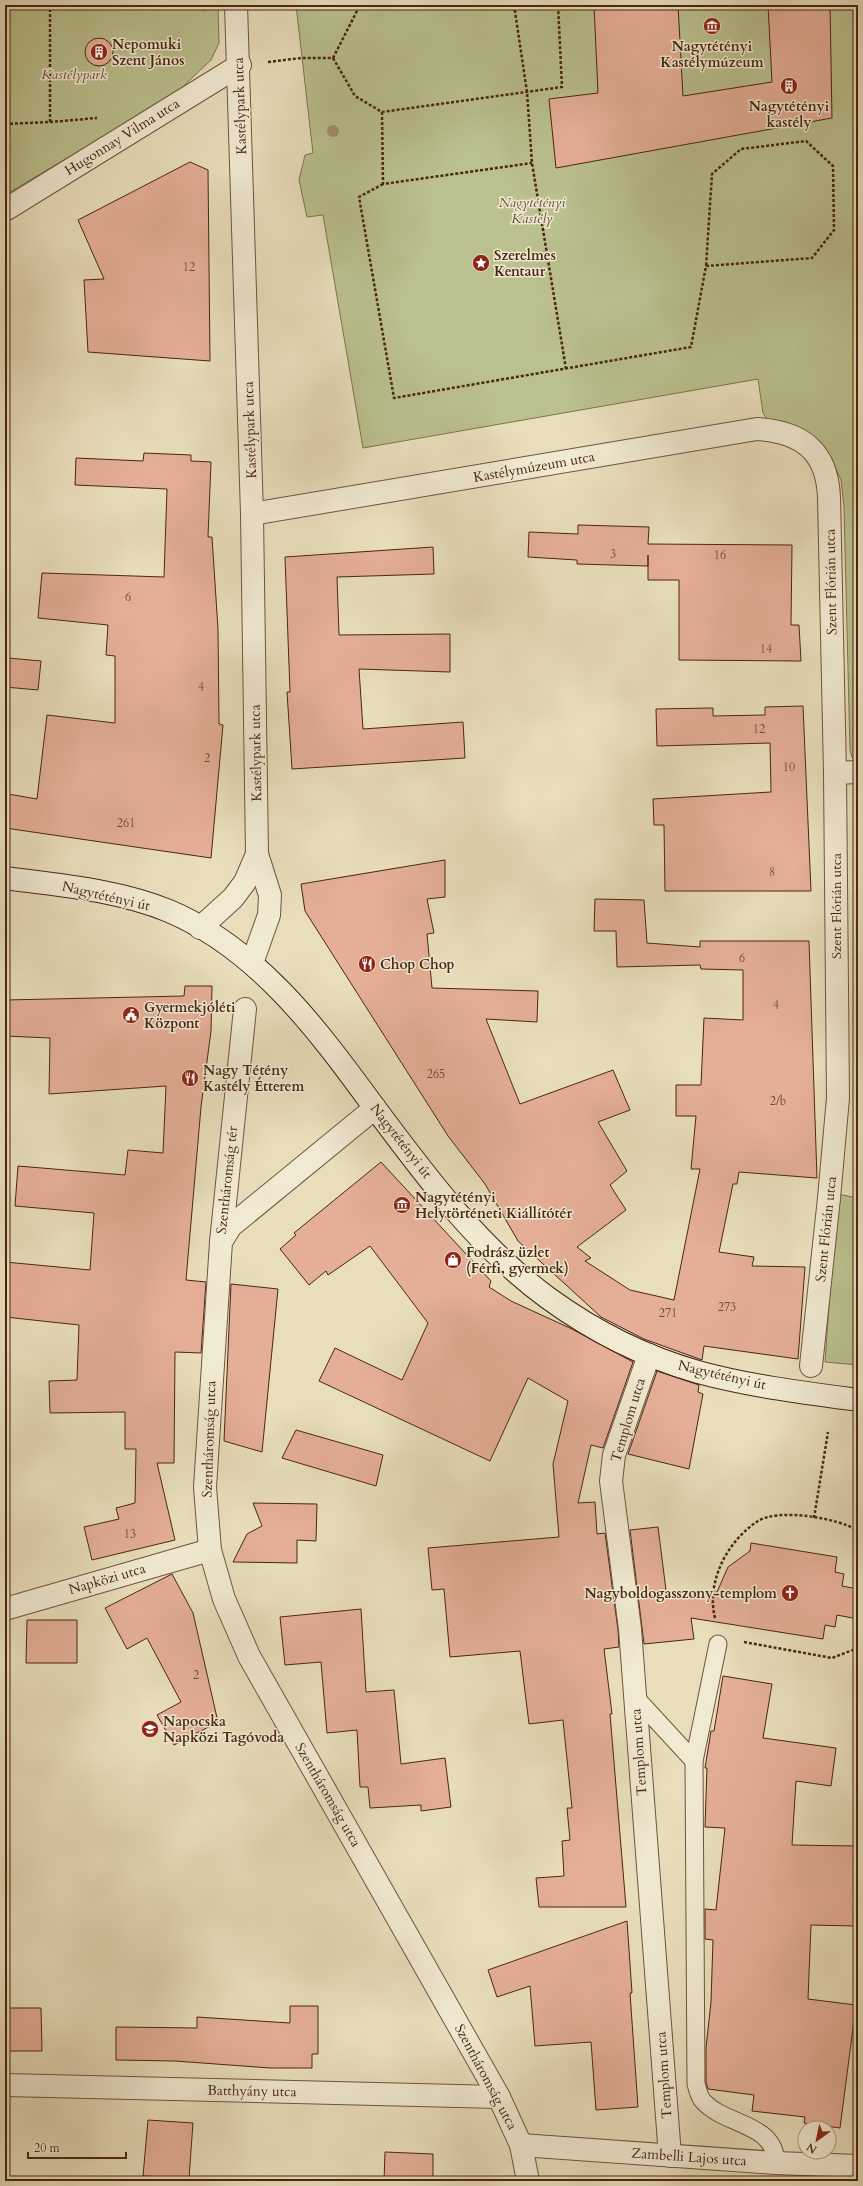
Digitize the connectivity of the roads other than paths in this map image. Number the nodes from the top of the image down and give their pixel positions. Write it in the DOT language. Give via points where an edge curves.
graph roads {
  1 [pos="236,5"];
  2 [pos="240,65"];
  3 [pos="5,210"];
  4 [pos="812,449"];
  5 [pos="252,514"];
  6 [pos="858,772"];
  7 [pos="835,773"];
  8 [pos="257,854"];
  9 [pos="5,878"];
  10 [pos="200,928"];
  11 [pos="252,963"];
  12 [pos="245,1009"];
  13 [pos="375,1108"];
  14 [pos="220,1242"];
  15 [pos="649,1355"];
  16 [pos="811,1366"];
  17 [pos="858,1400"];
  18 [pos="210,1550"];
  19 [pos="5,1609"];
  20 [pos="718,1644"];
  21 [pos="635,1697"];
  22 [pos="694,1761"];
  23 [pos="5,2085"];
  24 [pos="499,2097"];
  25 [pos="521,2145"];
  26 [pos="670,2156"];
  27 [pos="776,2163"];
  28 [pos="858,2166"];
  29 [pos="528,2181"];
  1 -- 2 [label="street, Kastélypark utca"];
  2 -- 3 [label="street, Hugonnay Vilma utca"];
  2 -- 5 [label="street, Kastélypark utca"];
  4 -- 5 [label="street, Kastélymúzeum utca" via="793,437 774,430 757,429"];
  4 -- 7 [label="street, Szent Flórián utca" via="824,464 828,483"];
  5 -- 8 [label="street, Kastélypark utca"];
  6 -- 7 [label="street"];
  7 -- 16 [label="street, Szent Flórián utca" via="838,1098"];
  8 -- 10 [label="street, Kastélypark utca" via="245,882 233,898"];
  8 -- 11 [label="street, Kastélypark utca" via="270,895 269,915"];
  9 -- 10 [label="street, Nagytétényi út" via="134,899 170,912"];
  10 -- 11 [label="street, Nagytétényi út" via="229,945"];
  11 -- 13 [label="street, Nagytétényi út" via="303,1014"];
  12 -- 14 [label="street, Szentháromság tér"];
  13 -- 14 [label="street, Szentháromság tér" via="231,1226"];
  13 -- 15 [label="street, Nagytétényi út" via="458,1215 496,1254 548,1298 600,1331"];
  14 -- 18 [label="street, Szentháromság utca" via="205,1487"];
  15 -- 17 [label="street, Nagytétényi út" via="698,1372"];
  15 -- 21 [label="street, Templom utca" via="614,1455 611,1481 630,1628"];
  18 -- 19 [label="street, Napközi utca"];
  18 -- 24 [label="street, Szentháromság utca" via="224,1599 249,1656"];
  20 -- 22 [label="lane"];
  21 -- 22 [label="lane"];
  21 -- 26 [label="street, Templom utca"];
  22 -- 27 [label="lane" via="696,2084 702,2101 716,2112 758,2131 770,2141 776,2154"];
  23 -- 24 [label="street, Batthyány utca"];
  24 -- 25 [label="street, Szentháromság utca"];
  25 -- 26 [label="street, Zambelli Lajos utca"];
  25 -- 29 [label="street, Szentháromság utca"];
  26 -- 27 [label="street, Zambelli Lajos utca"];
  27 -- 28 [label="street, Zambelli Lajos utca"];
}
